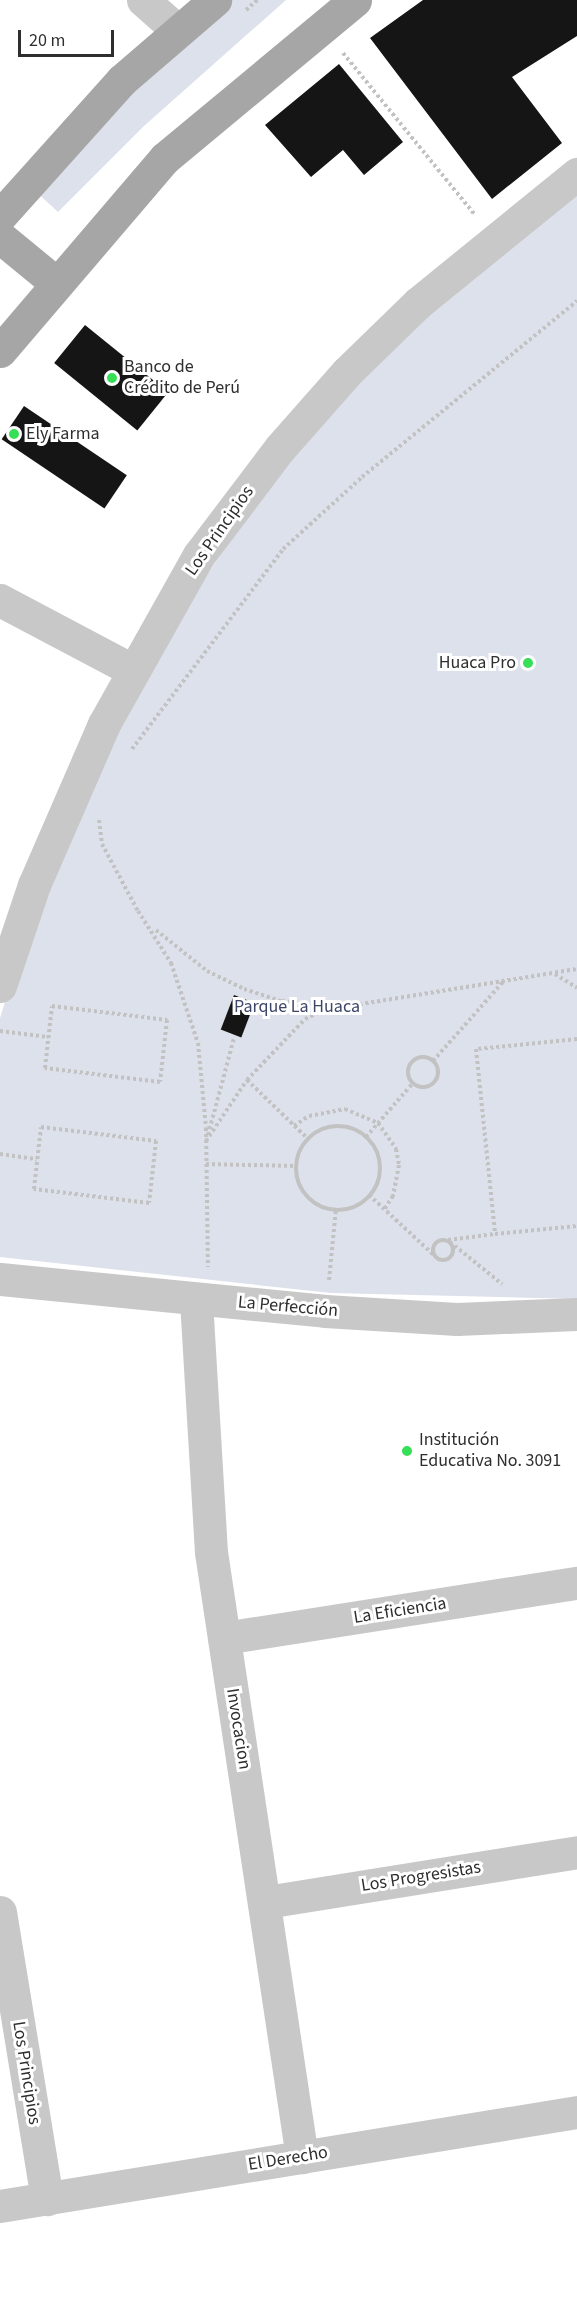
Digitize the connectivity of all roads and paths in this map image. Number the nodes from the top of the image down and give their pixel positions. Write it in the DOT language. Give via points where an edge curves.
graph roads {
  1 [pos="143,0"];
  2 [pos="215,0"];
  3 [pos="355,0"];
  4 [pos="321,26"];
  5 [pos="178,32"];
  6 [pos="577,174"];
  7 [pos="0,216"];
  8 [pos="0,237"];
  9 [pos="494,238"];
  10 [pos="56,283"];
  11 [pos="577,301"];
  12 [pos="1,349"];
  13 [pos="0,600"];
  14 [pos="132,670"];
  15 [pos="128,753"];
  16 [pos="98,810"];
  17 [pos="138,911"];
  18 [pos="577,969"];
  19 [pos="554,973"];
  20 [pos="504,981"];
  21 [pos="0,986"];
  22 [pos="577,988"];
  23 [pos="346,1008"];
  24 [pos="0,1031"];
  25 [pos="48,1037"];
  26 [pos="234,1038"];
  27 [pos="577,1039"];
  28 [pos="434,1060"];
  29 [pos="248,1080"];
  30 [pos="413,1083"];
  31 [pos="378,1123"];
  32 [pos="294,1126"];
  33 [pos="366,1137"];
  34 [pos="308,1139"];
  35 [pos="206,1141"];
  36 [pos="0,1154"];
  37 [pos="37,1159"];
  38 [pos="206,1164"];
  39 [pos="296,1166"];
  40 [pos="369,1195"];
  41 [pos="336,1209"];
  42 [pos="384,1210"];
  43 [pos="577,1226"];
  44 [pos="495,1234"];
  45 [pos="448,1241"];
  46 [pos="436,1257"];
  47 [pos="0,1279"];
  48 [pos="202,1286"];
  49 [pos="512,1292"];
  50 [pos="325,1311"];
  51 [pos="577,1314"];
  52 [pos="577,1583"];
  53 [pos="224,1638"];
  54 [pos="577,1852"];
  55 [pos="266,1902"];
  56 [pos="0,1912"];
  57 [pos="577,2112"];
  58 [pos="302,2157"];
  59 [pos="47,2199"];
  60 [pos="0,2206"];
  1 -- 5 [label="street"];
  2 -- 5 [label="main road"];
  3 -- 4 [label="main road"];
  4 -- 9 [label="path"];
  4 -- 10 [label="main road" via="165,158"];
  5 -- 7 [label="main road" via="122,80"];
  6 -- 9 [label="street, Los Principios"];
  8 -- 10 [label="main road"];
  9 -- 14 [label="street, Los Principios" via="346,372 280,448 200,555"];
  10 -- 12 [label="main road"];
  11 -- 15 [label="path" via="362,477 283,549"];
  13 -- 14 [label="street"];
  14 -- 21 [label="street, Los Principios" via="33,885"];
  16 -- 17 [label="path" via="102,844"];
  17 -- 23 [label="path" via="171,946 244,989 282,1001"];
  17 -- 35 [label="path" via="171,963 193,1020"];
  18 -- 19 [label="path"];
  19 -- 20 [label="path"];
  19 -- 22 [label="path"];
  20 -- 23 [label="path"];
  20 -- 28 [label="path"];
  23 -- 29 [label="path" via="305,1019"];
  24 -- 25 [label="path"];
  25 -- 25 [label="path" via="45,1068 160,1082 167,1020 52,1006"];
  26 -- 35 [label="path"];
  27 -- 44 [label="path" via="476,1049"];
  28 -- 30 [label="path" via="424,1057 412,1062 408,1071"];
  28 -- 30 [label="path" via="438,1069 435,1082 427,1087"];
  29 -- 32 [label="path"];
  29 -- 35 [label="path"];
  30 -- 31 [label="path"];
  31 -- 32 [label="path" via="345,1109 327,1110"];
  31 -- 33 [label="path"];
  31 -- 42 [label="path" via="396,1149 399,1165 393,1196"];
  32 -- 34 [label="path"];
  33 -- 34 [label="path" via="342,1126"];
  33 -- 40 [label="path" via="380,1164"];
  34 -- 39 [label="path"];
  35 -- 38 [label="path"];
  36 -- 37 [label="path"];
  37 -- 37 [label="path" via="33,1190 149,1203 156,1141 41,1127"];
  38 -- 39 [label="path"];
  38 -- 48 [label="path"];
  39 -- 41 [label="path" via="304,1192"];
  40 -- 41 [label="path" via="355,1206"];
  40 -- 42 [label="path"];
  41 -- 50 [label="path"];
  42 -- 46 [label="path"];
  43 -- 44 [label="path"];
  44 -- 45 [label="path"];
  45 -- 46 [label="path" via="435,1243"];
  45 -- 46 [label="path" via="451,1256"];
  45 -- 49 [label="path"];
  47 -- 48 [label="street, La Perfección"];
  48 -- 50 [label="street, La Perfección"];
  48 -- 53 [label="street, Invocacion" via="211,1552"];
  50 -- 51 [label="street, La Perfección" via="457,1319"];
  52 -- 53 [label="street, La Eficiencia"];
  53 -- 55 [label="street, Invocacion"];
  54 -- 55 [label="street, Los Progresistas"];
  55 -- 58 [label="street, Invocacion"];
  56 -- 59 [label="street, Los Principios"];
  57 -- 58 [label="street, El Derecho"];
  58 -- 59 [label="street, El Derecho"];
  59 -- 60 [label="street, El Derecho"];
}
